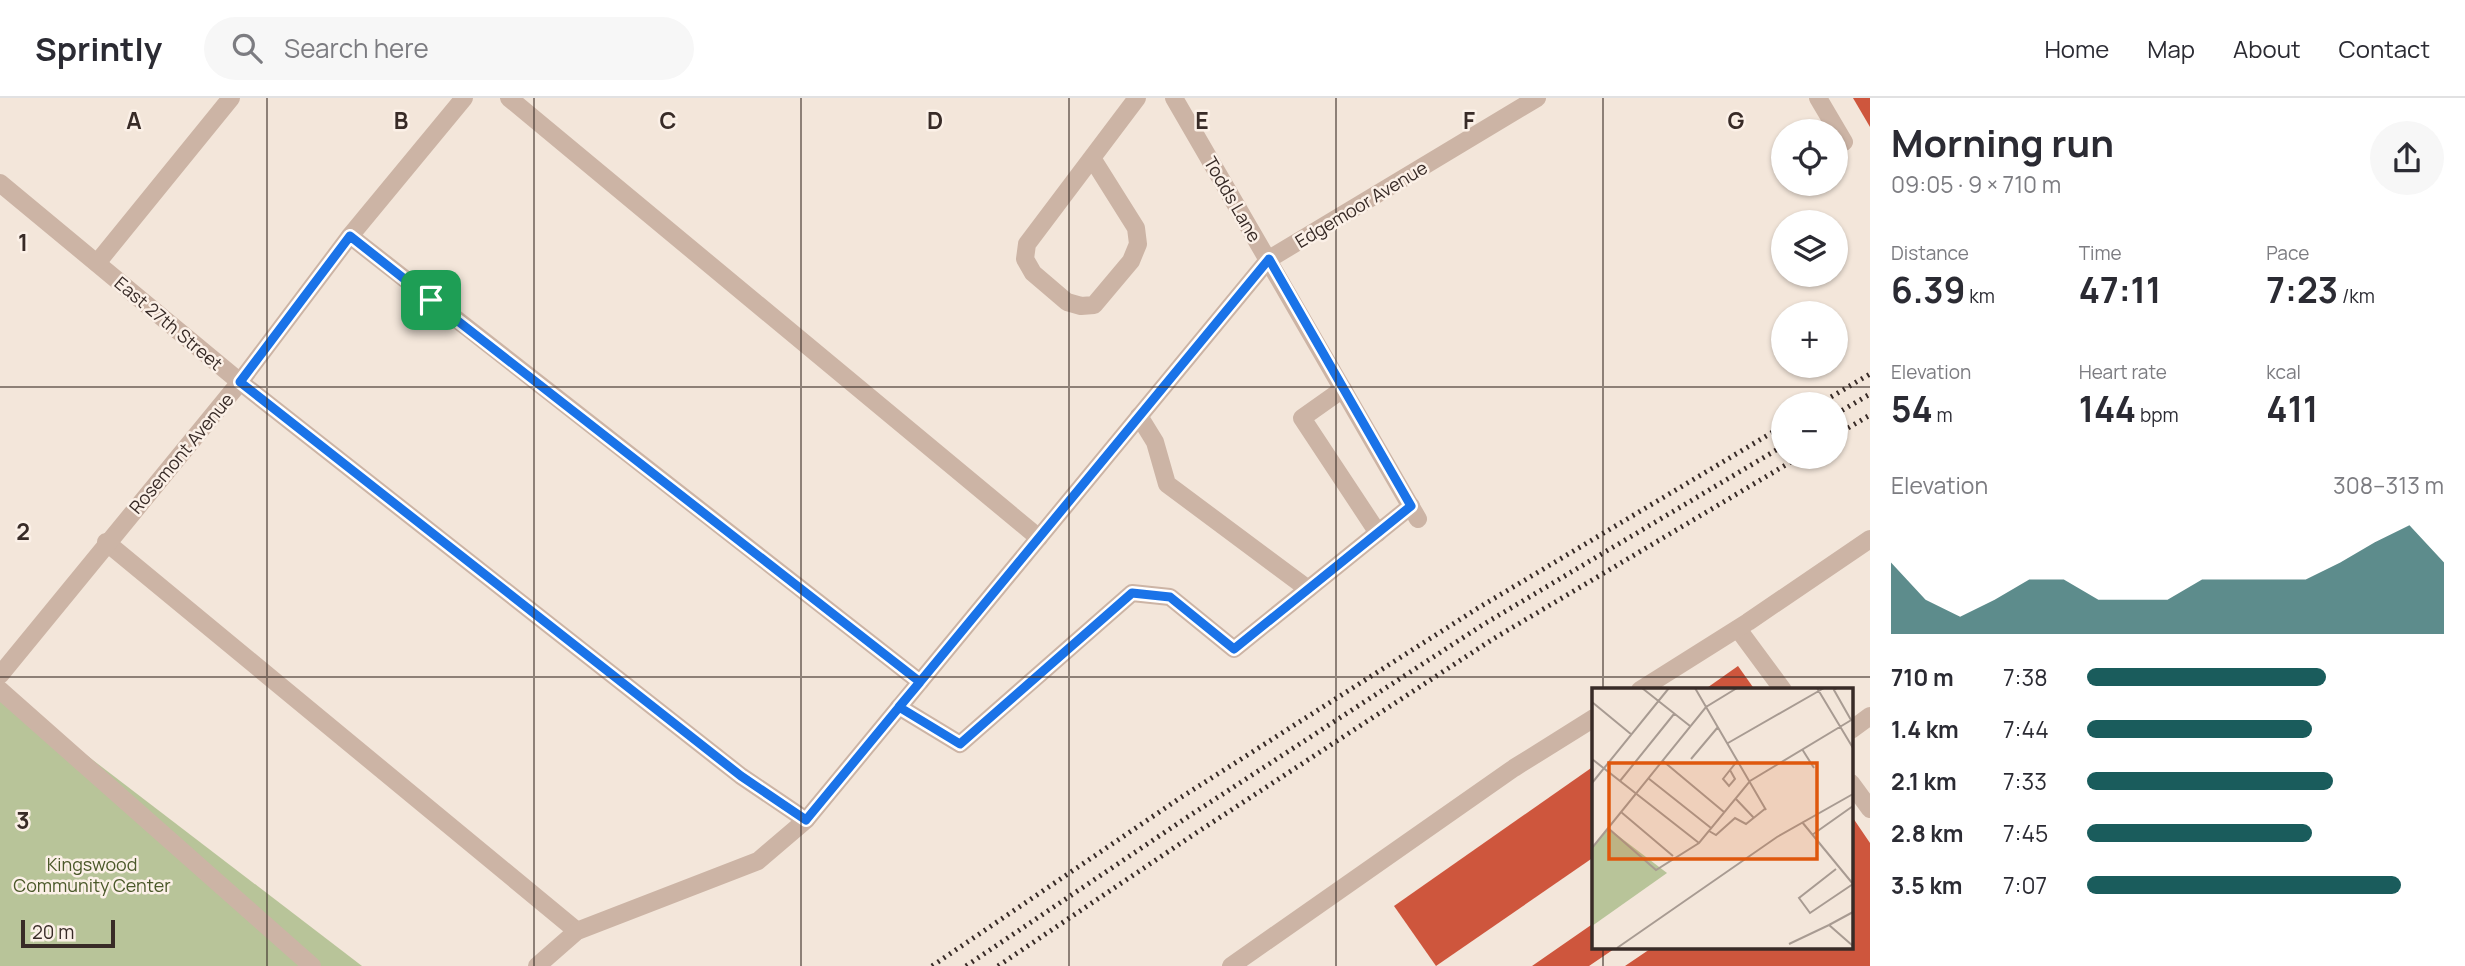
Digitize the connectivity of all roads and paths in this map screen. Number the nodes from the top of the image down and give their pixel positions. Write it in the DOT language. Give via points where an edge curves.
graph roads {
  1 [pos="231,98"];
  2 [pos="464,98"];
  3 [pos="509,98"];
  4 [pos="1137,98"];
  5 [pos="1174,98"];
  6 [pos="1537,98"];
  7 [pos="1818,98"];
  8 [pos="1830,119"];
  9 [pos="1092,158"];
  10 [pos="0,183"];
  11 [pos="350,236"];
  12 [pos="1269,259"];
  13 [pos="97,263"];
  14 [pos="240,382"];
  15 [pos="1343,388"];
  16 [pos="1139,416"];
  17 [pos="1378,533"];
  18 [pos="1039,538"];
  19 [pos="1870,539"];
  20 [pos="106,542"];
  21 [pos="1308,589"];
  22 [pos="1738,629"];
  23 [pos="0,675"];
  24 [pos="920,682"];
  25 [pos="1643,688"];
  26 [pos="1782,688"];
  27 [pos="0,690"];
  28 [pos="899,707"];
  29 [pos="1870,716"];
  30 [pos="1592,720"];
  31 [pos="1853,729"];
  32 [pos="1853,786"];
  33 [pos="1870,809"];
  34 [pos="806,820"];
  35 [pos="577,931"];
  36 [pos="312,966"];
  37 [pos="537,966"];
  38 [pos="1231,966"];
  1 -- 13 [label="street"];
  2 -- 11 [label="street, Rosemont Avenue"];
  3 -- 18 [label="street"];
  4 -- 9 [label="street"];
  5 -- 12 [label="street, Todds Lane"];
  6 -- 12 [label="street, Edgemoor Avenue"];
  7 -- 8 [label="street"];
  9 -- 9 [label="street" via="1027,244 1025,259 1033,273 1067,302 1081,306 1094,305 1131,261 1138,244 1136,228"];
  10 -- 13 [label="street, East 27th Street"];
  11 -- 14 [label="street, Rosemont Avenue"];
  11 -- 24 [label="street"];
  12 -- 15 [label="street, Todds Lane"];
  12 -- 16 [label="street, Edgemoor Avenue"];
  13 -- 14 [label="street, East 27th Street"];
  14 -- 20 [label="street, Rosemont Avenue"];
  14 -- 34 [label="street, East 27th Street" via="741,776"];
  15 -- 17 [label="street, Todds Lane" via="1414,512"];
  15 -- 17 [label="street" via="1302,418"];
  16 -- 18 [label="street, Edgemoor Avenue"];
  16 -- 21 [label="street" via="1155,442 1167,484"];
  17 -- 21 [label="street"];
  18 -- 24 [label="street, Edgemoor Avenue"];
  19 -- 22 [label="street"];
  20 -- 23 [label="street, Rosemont Avenue"];
  20 -- 35 [label="street"];
  21 -- 28 [label="street" via="1234,649 1170,597 1132,593 960,744"];
  22 -- 25 [label="street"];
  22 -- 26 [label="street"];
  24 -- 28 [label="street, Edgemoor Avenue"];
  27 -- 36 [label="street"];
  28 -- 34 [label="street, Edgemoor Avenue"];
  29 -- 31 [label="street"];
  30 -- 38 [label="street" via="1514,768"];
  32 -- 33 [label="street"];
  34 -- 35 [label="street, Edgemoor Avenue" via="758,861"];
  35 -- 37 [label="street"];
}
